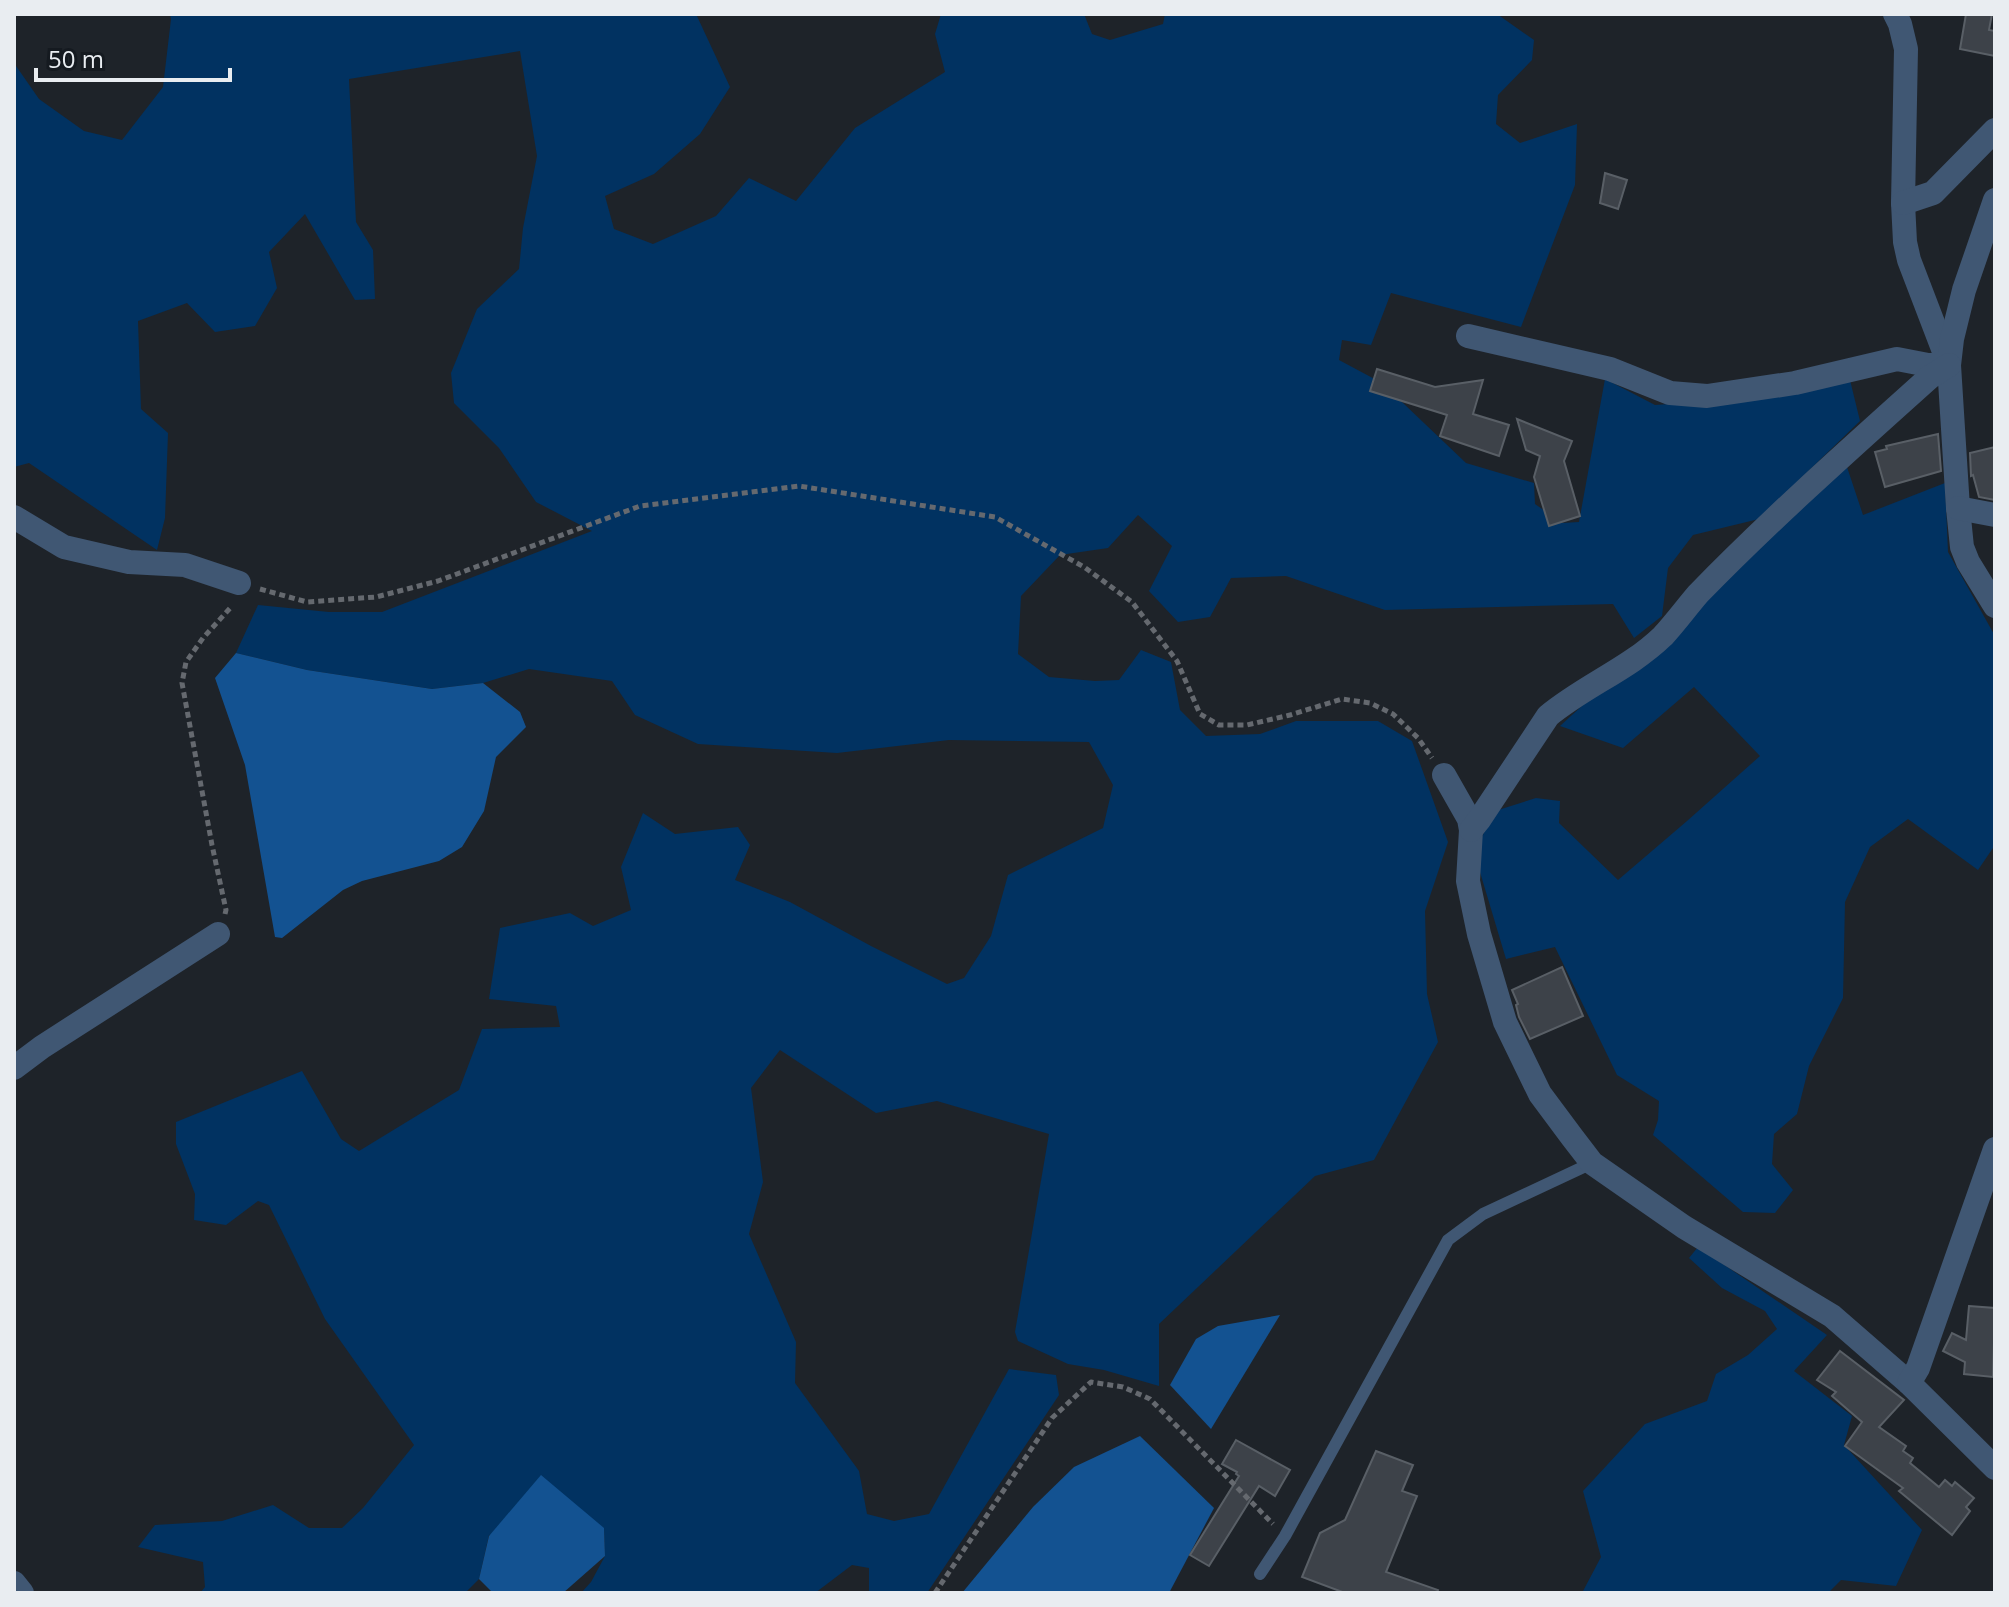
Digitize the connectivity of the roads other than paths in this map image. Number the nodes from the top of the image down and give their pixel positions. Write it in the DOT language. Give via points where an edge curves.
graph roads {
  1 [pos="1895,14"];
  2 [pos="1995,130"];
  3 [pos="1995,200"];
  4 [pos="1903,203"];
  5 [pos="1468,336"];
  6 [pos="1949,365"];
  7 [pos="1958,508"];
  8 [pos="1995,515"];
  9 [pos="14,517"];
  10 [pos="239,583"];
  11 [pos="1995,606"];
  12 [pos="1444,775"];
  13 [pos="1471,830"];
  14 [pos="218,934"];
  15 [pos="14,1068"];
  16 [pos="1995,1149"];
  17 [pos="1592,1163"];
  18 [pos="1909,1383"];
  19 [pos="1995,1468"];
  20 [pos="1260,1574"];
  21 [pos="14,1583"];
  22 [pos="22,1593"];
  1 -- 4 [label="street" via="1906,49"];
  2 -- 4 [label="street" via="1933,193"];
  3 -- 6 [label="street" via="1964,290"];
  4 -- 6 [label="street" via="1909,260"];
  5 -- 6 [label="street" via="1610,369 1670,393 1707,396 1795,383 1897,359"];
  6 -- 7 [label="street"];
  6 -- 13 [label="street" via="1809,485 1662,637 1548,716"];
  7 -- 8 [label="street"];
  7 -- 11 [label="street" via="1962,547"];
  9 -- 10 [label="street" via="64,547 129,562 185,565"];
  12 -- 13 [label="street"];
  13 -- 17 [label="street" via="1468,881 1505,1022 1540,1094"];
  14 -- 15 [label="street"];
  16 -- 18 [label="street"];
  17 -- 18 [label="street" via="1684,1227 1832,1316"];
  17 -- 20 [label="lane" via="1483,1214 1448,1240"];
  18 -- 19 [label="street"];
  21 -- 22 [label="street"];
}
